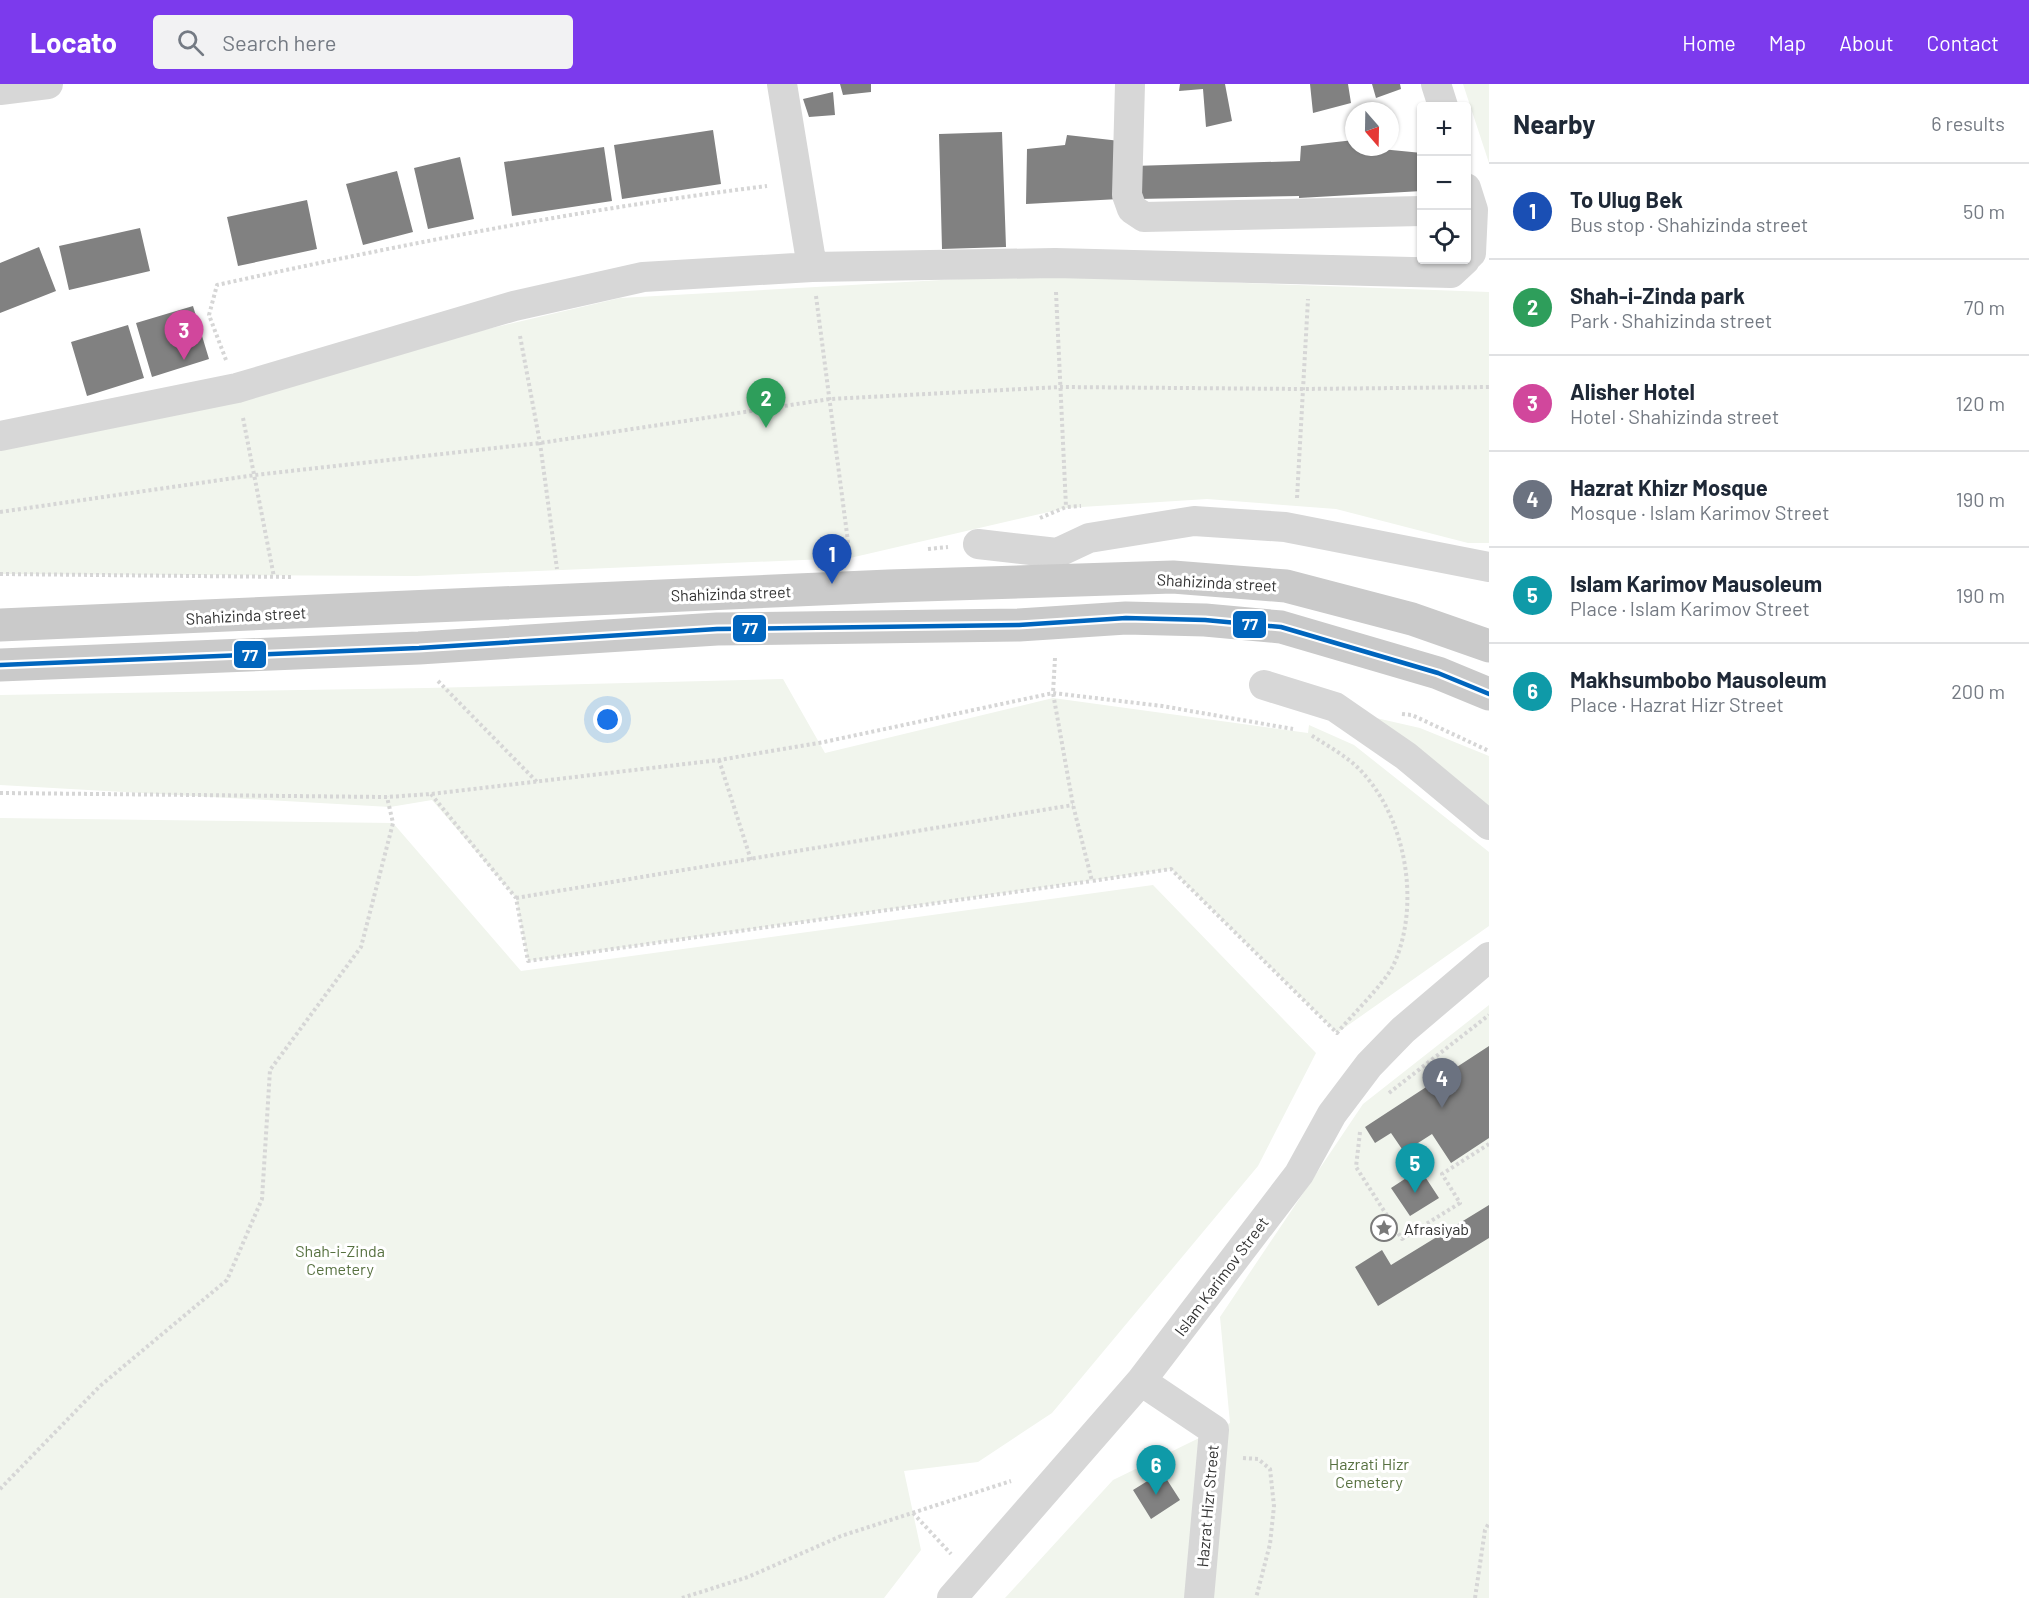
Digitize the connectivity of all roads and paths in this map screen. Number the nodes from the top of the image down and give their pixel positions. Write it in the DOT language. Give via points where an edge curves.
graph roads {
  1 [pos="48,84"];
  2 [pos="782,84"];
  3 [pos="1130,84"];
  4 [pos="1436,84"];
  5 [pos="0,90"];
  6 [pos="1442,102"];
  7 [pos="799,182"];
  8 [pos="1417,212"];
  9 [pos="1055,263"];
  10 [pos="1461,264"];
  11 [pos="812,267"];
  12 [pos="1310,271"];
  13 [pos="514,306"];
  14 [pos="1060,387"];
  15 [pos="1489,387"];
  16 [pos="237,388"];
  17 [pos="1303,389"];
  18 [pos="830,399"];
  19 [pos="0,436"];
  20 [pos="540,443"];
  21 [pos="255,475"];
  22 [pos="1297,499"];
  23 [pos="1066,507"];
  24 [pos="0,512"];
  25 [pos="978,544"];
  26 [pos="850,558"];
  27 [pos="1489,567"];
  28 [pos="546,570"];
  29 [pos="0,574"];
  30 [pos="274,577"];
  31 [pos="298,577"];
  32 [pos="0,625"];
  33 [pos="1489,646"];
  34 [pos="1055,658"];
  35 [pos="0,666"];
  36 [pos="436,678"];
  37 [pos="1264,685"];
  38 [pos="1053,693"];
  39 [pos="1489,694"];
  40 [pos="1297,730"];
  41 [pos="1308,733"];
  42 [pos="719,760"];
  43 [pos="539,783"];
  44 [pos="0,793"];
  45 [pos="431,794"];
  46 [pos="387,797"];
  47 [pos="1072,805"];
  48 [pos="1489,825"];
  49 [pos="751,860"];
  50 [pos="1092,881"];
  51 [pos="516,898"];
  52 [pos="1489,957"];
  53 [pos="1489,1015"];
  54 [pos="1383,1098"];
  55 [pos="1358,1138"];
  56 [pos="1489,1144"];
  57 [pos="1141,1381"];
  58 [pos="1212,1456"];
  59 [pos="1020,1478"];
  60 [pos="0,1489"];
  61 [pos="913,1513"];
  62 [pos="1489,1523"];
  63 [pos="972,1576"];
  64 [pos="682,1598"];
  65 [pos="952,1598"];
  66 [pos="1199,1598"];
  67 [pos="1256,1598"];
  68 [pos="1475,1598"];
  1 -- 5 [label="street"];
  2 -- 7 [label="street"];
  3 -- 8 [label="street" via="1127,195 1132,208 1144,217"];
  4 -- 6 [label="street"];
  7 -- 11 [label="street"];
  7 -- 16 [label="path" via="518,223 217,285 209,315"];
  9 -- 11 [label="street"];
  9 -- 12 [label="street"];
  9 -- 14 [label="path"];
  10 -- 12 [label="street" via="1451,273"];
  11 -- 13 [label="street" via="643,277"];
  11 -- 18 [label="path"];
  12 -- 17 [label="path"];
  13 -- 16 [label="street"];
  13 -- 20 [label="path"];
  14 -- 17 [label="path"];
  14 -- 18 [label="path"];
  14 -- 23 [label="path"];
  15 -- 17 [label="path"];
  16 -- 19 [label="street"];
  16 -- 21 [label="path"];
  17 -- 22 [label="path"];
  18 -- 20 [label="path"];
  18 -- 26 [label="path"];
  20 -- 21 [label="path"];
  20 -- 28 [label="path" via="557,569"];
  21 -- 24 [label="path"];
  21 -- 30 [label="path"];
  25 -- 27 [label="street" via="1057,554 1089,538 1194,521 1286,527"];
  29 -- 30 [label="path"];
  30 -- 31 [label="path"];
  32 -- 33 [label="main road, Shahizinda street" via="1173,577 1286,586 1412,619"];
  34 -- 38 [label="path"];
  35 -- 39 [label="main road" via="419,648 717,629 1019,625 1126,618 1281,627 1438,673"];
  36 -- 43 [label="path"];
  37 -- 48 [label="street" via="1335,707 1406,756"];
  38 -- 40 [label="path" via="1162,706"];
  38 -- 42 [label="path" via="824,742"];
  38 -- 47 [label="path"];
  41 -- 50 [label="path" via="1357,767 1388,810 1404,855 1408,915 1392,967 1338,1033 1171,869"];
  42 -- 43 [label="path"];
  42 -- 49 [label="path"];
  43 -- 45 [label="path"];
  44 -- 46 [label="path"];
  45 -- 46 [label="path"];
  45 -- 51 [label="path"];
  46 -- 60 [label="path" via="393,823 361,947 270,1070 262,1199 227,1280 100,1386"];
  47 -- 49 [label="path"];
  47 -- 50 [label="path"];
  49 -- 51 [label="path"];
  50 -- 51 [label="path" via="528,961"];
  52 -- 57 [label="street, Islam Karimov Street" via="1403,1030 1370,1065 1332,1114 1299,1174"];
  53 -- 54 [label="path"];
  55 -- 56 [label="path" via="1356,1167 1402,1239 1460,1203 1442,1174"];
  57 -- 58 [label="street, Hazrat Hizr Street" via="1214,1430"];
  57 -- 63 [label="street, Islam Karimov Street"];
  58 -- 66 [label="street, Hazrat Hizr Street"];
  58 -- 67 [label="path" via="1258,1459 1270,1468 1274,1506 1271,1534"];
  59 -- 61 [label="path"];
  61 -- 63 [label="path"];
  61 -- 64 [label="path" via="841,1536 748,1577"];
  62 -- 68 [label="path"];
  63 -- 65 [label="street, Islam Karimov Street"];
}
